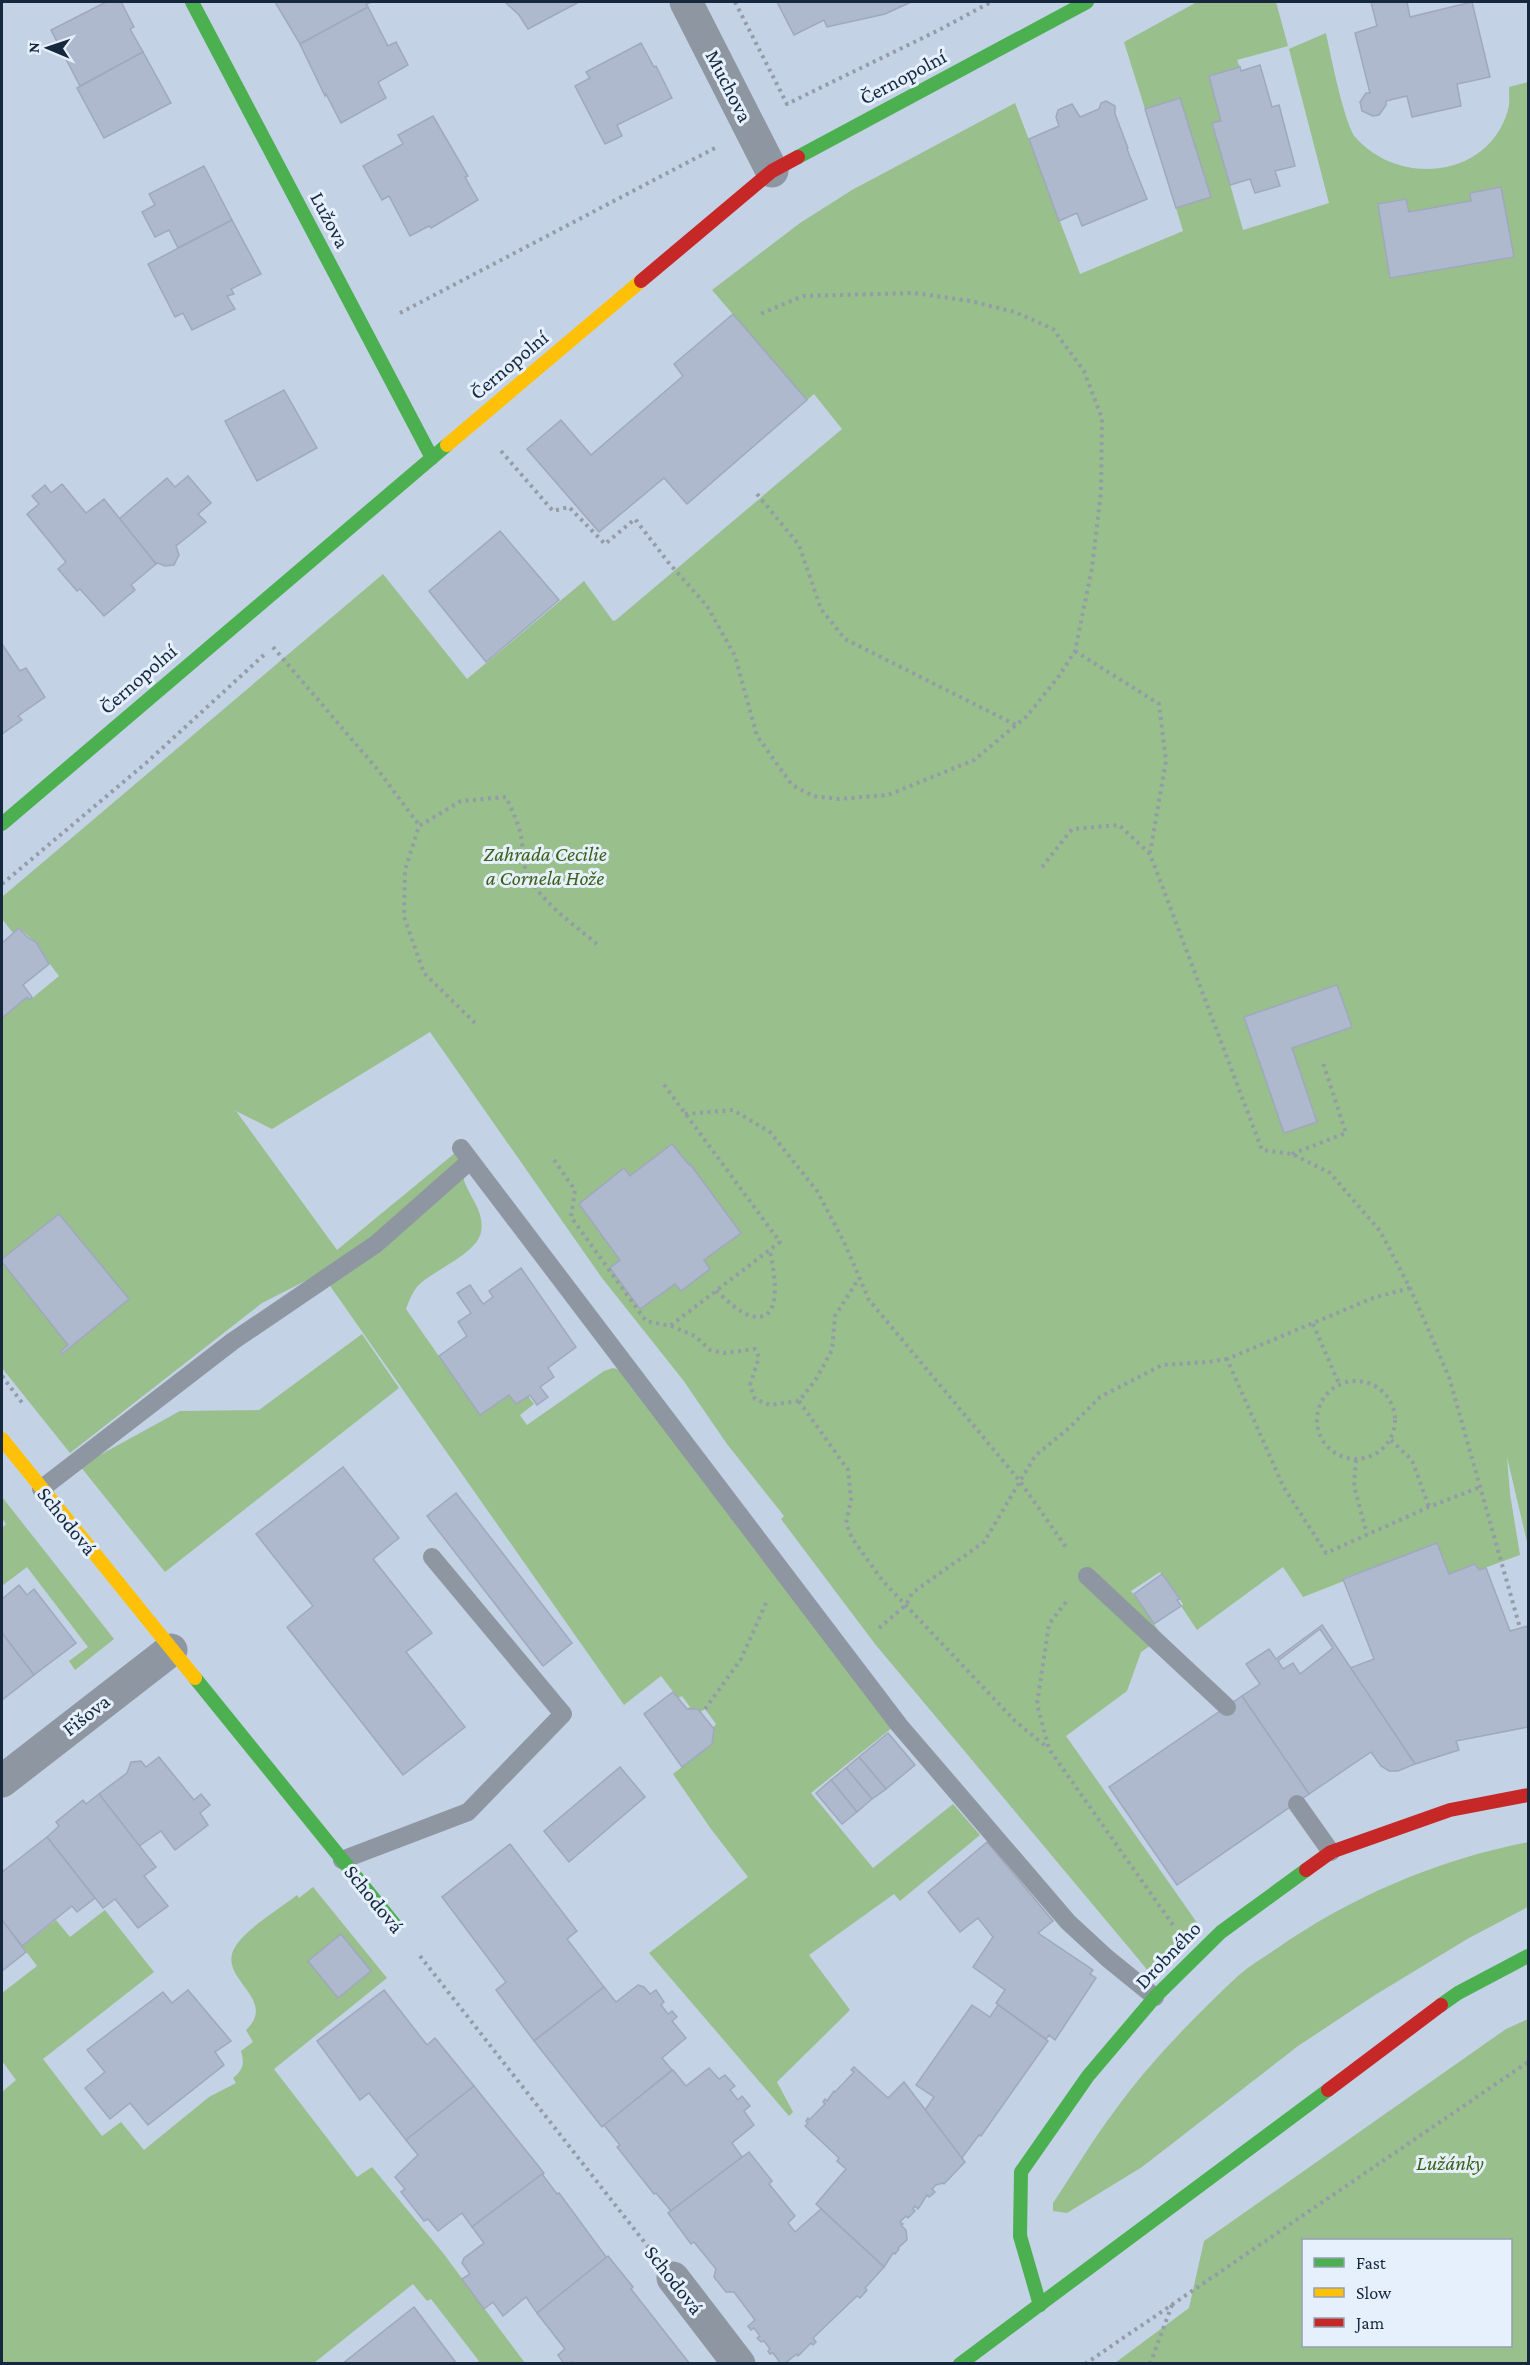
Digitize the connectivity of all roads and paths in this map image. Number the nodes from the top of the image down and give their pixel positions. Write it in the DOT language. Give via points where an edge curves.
graph roads {
  1 [pos="192,2"];
  2 [pos="686,2"];
  3 [pos="735,2"];
  4 [pos="991,2"];
  5 [pos="1087,2"];
  6 [pos="725,142"];
  7 [pos="772,171"];
  8 [pos="394,303"];
  9 [pos="758,315"];
  10 [pos="503,454"];
  11 [pos="432,458"];
  12 [pos="494,461"];
  13 [pos="510,463"];
  14 [pos="757,494"];
  15 [pos="282,640"];
  16 [pos="273,647"];
  17 [pos="1075,651"];
  18 [pos="1016,724"];
  19 [pos="2,824"];
  20 [pos="419,825"];
  21 [pos="1150,854"];
  22 [pos="1042,867"];
  23 [pos="2,884"];
  24 [pos="599,946"];
  25 [pos="475,1023"];
  26 [pos="1323,1060"];
  27 [pos="662,1082"];
  28 [pos="685,1114"];
  29 [pos="1292,1154"];
  30 [pos="554,1160"];
  31 [pos="770,1250"];
  32 [pos="860,1278"];
  33 [pos="1410,1288"];
  34 [pos="716,1291"];
  35 [pos="1313,1324"];
  36 [pos="670,1326"];
  37 [pos="1227,1359"];
  38 [pos="1340,1384"];
  39 [pos="799,1401"];
  40 [pos="2,1438"];
  41 [pos="1391,1440"];
  42 [pos="1356,1460"];
  43 [pos="1019,1480"];
  44 [pos="1480,1487"];
  45 [pos="41,1489"];
  46 [pos="1429,1507"];
  47 [pos="1367,1534"];
  48 [pos="432,1557"];
  49 [pos="781,1569"];
  50 [pos="1086,1576"];
  51 [pos="906,1605"];
  52 [pos="879,1628"];
  53 [pos="1520,1628"];
  54 [pos="171,1650"];
  55 [pos="1227,1707"];
  56 [pos="705,1709"];
  57 [pos="1048,1749"];
  58 [pos="2,1781"];
  59 [pos="1528,1795"];
  60 [pos="1297,1804"];
  61 [pos="1330,1852"];
  62 [pos="342,1860"];
  63 [pos="395,1925"];
  64 [pos="1180,1934"];
  65 [pos="1528,1956"];
  66 [pos="1155,1997"];
  67 [pos="1528,2062"];
  68 [pos="673,2278"];
  69 [pos="1040,2305"];
  70 [pos="1173,2305"];
  71 [pos="740,2364"];
  72 [pos="960,2364"];
  73 [pos="1086,2364"];
  74 [pos="1150,2364"];
  1 -- 11 [label="street, Lužova"];
  2 -- 7 [label="street, Muchova"];
  3 -- 4 [label="path" via="787,104"];
  5 -- 7 [label="street, Černopolní"];
  6 -- 8 [label="path" via="399,313"];
  7 -- 11 [label="street, Černopolní"];
  9 -- 17 [label="path" via="803,296 915,293 1015,312 1053,329 1084,371 1102,418 1101,492 1092,568"];
  10 -- 12 [label="path"];
  11 -- 19 [label="street, Černopolní"];
  13 -- 18 [label="path" via="553,512 569,507 605,544 635,519 707,606 735,656 757,736 792,785 813,796 839,799 888,795 974,760"];
  14 -- 18 [label="path" via="799,545 821,609 845,639"];
  15 -- 16 [label="path"];
  16 -- 20 [label="path"];
  16 -- 23 [label="path" via="146,763"];
  17 -- 18 [label="path" via="1027,716"];
  17 -- 21 [label="path" via="1159,704 1166,761"];
  20 -- 24 [label="path" via="460,801 506,797 515,816 524,864 533,885"];
  20 -- 25 [label="path" via="405,870 404,917 424,973"];
  21 -- 22 [label="path" via="1119,825 1072,829"];
  21 -- 29 [label="path" via="1262,1150"];
  26 -- 29 [label="path" via="1346,1133"];
  27 -- 28 [label="path"];
  28 -- 31 [label="path" via="780,1242"];
  28 -- 32 [label="path" via="733,1110 770,1132 817,1191"];
  29 -- 33 [label="path" via="1330,1173 1380,1231"];
  30 -- 36 [label="path" via="575,1190 571,1217 646,1321"];
  31 -- 34 [label="path"];
  31 -- 34 [label="path" via="776,1287 768,1312 760,1317 750,1316"];
  32 -- 39 [label="path" via="835,1316 832,1350"];
  32 -- 43 [label="path" via="869,1300"];
  33 -- 35 [label="path" via="1373,1298"];
  33 -- 44 [label="path" via="1449,1377"];
  34 -- 36 [label="path"];
  35 -- 37 [label="path"];
  35 -- 38 [label="path"];
  36 -- 39 [label="path" via="695,1336 710,1350 755,1350 759,1357 750,1385 755,1399 770,1405"];
  37 -- 43 [label="path" via="1162,1365 1108,1392 1035,1456"];
  37 -- 47 [label="path" via="1283,1486 1326,1553"];
  38 -- 41 [label="path" via="1363,1381 1385,1393 1396,1415"];
  38 -- 42 [label="path" via="1321,1403 1318,1429 1332,1451"];
  39 -- 51 [label="path" via="848,1470 851,1500 846,1523 852,1538"];
  40 -- 45 [label="street, Schodová"];
  41 -- 42 [label="path" via="1376,1455"];
  41 -- 46 [label="path" via="1412,1460"];
  42 -- 47 [label="path" via="1354,1486"];
  43 -- 50 [label="path"];
  43 -- 51 [label="path" via="984,1542 912,1593"];
  44 -- 46 [label="path"];
  44 -- 53 [label="path"];
  45 -- 49 [label="lane" via="233,1341 376,1244 466,1154"];
  45 -- 54 [label="street, Schodová"];
  46 -- 47 [label="path"];
  48 -- 62 [label="lane" via="563,1714 468,1812"];
  49 -- 56 [label="path" via="741,1659"];
  49 -- 66 [label="lane" via="899,1725 1068,1922"];
  50 -- 55 [label="lane"];
  50 -- 57 [label="path" via="1049,1624 1037,1704"];
  51 -- 52 [label="path"];
  51 -- 57 [label="path" via="1015,1721"];
  54 -- 58 [label="street, Fišova"];
  54 -- 62 [label="street, Schodová"];
  57 -- 64 [label="path"];
  59 -- 61 [label="street, Drobného" via="1449,1810"];
  60 -- 61 [label="lane"];
  61 -- 66 [label="street, Drobného" via="1221,1932"];
  62 -- 63 [label="street, Schodová"];
  63 -- 68 [label="path, Schodová"];
  65 -- 69 [label="street" via="1458,1993"];
  66 -- 69 [label="street, Drobného" via="1088,2076 1021,2172 1020,2236"];
  67 -- 70 [label="path"];
  68 -- 71 [label="street, Schodová"];
  69 -- 72 [label="street"];
  70 -- 73 [label="path"];
  70 -- 74 [label="path"];
}
